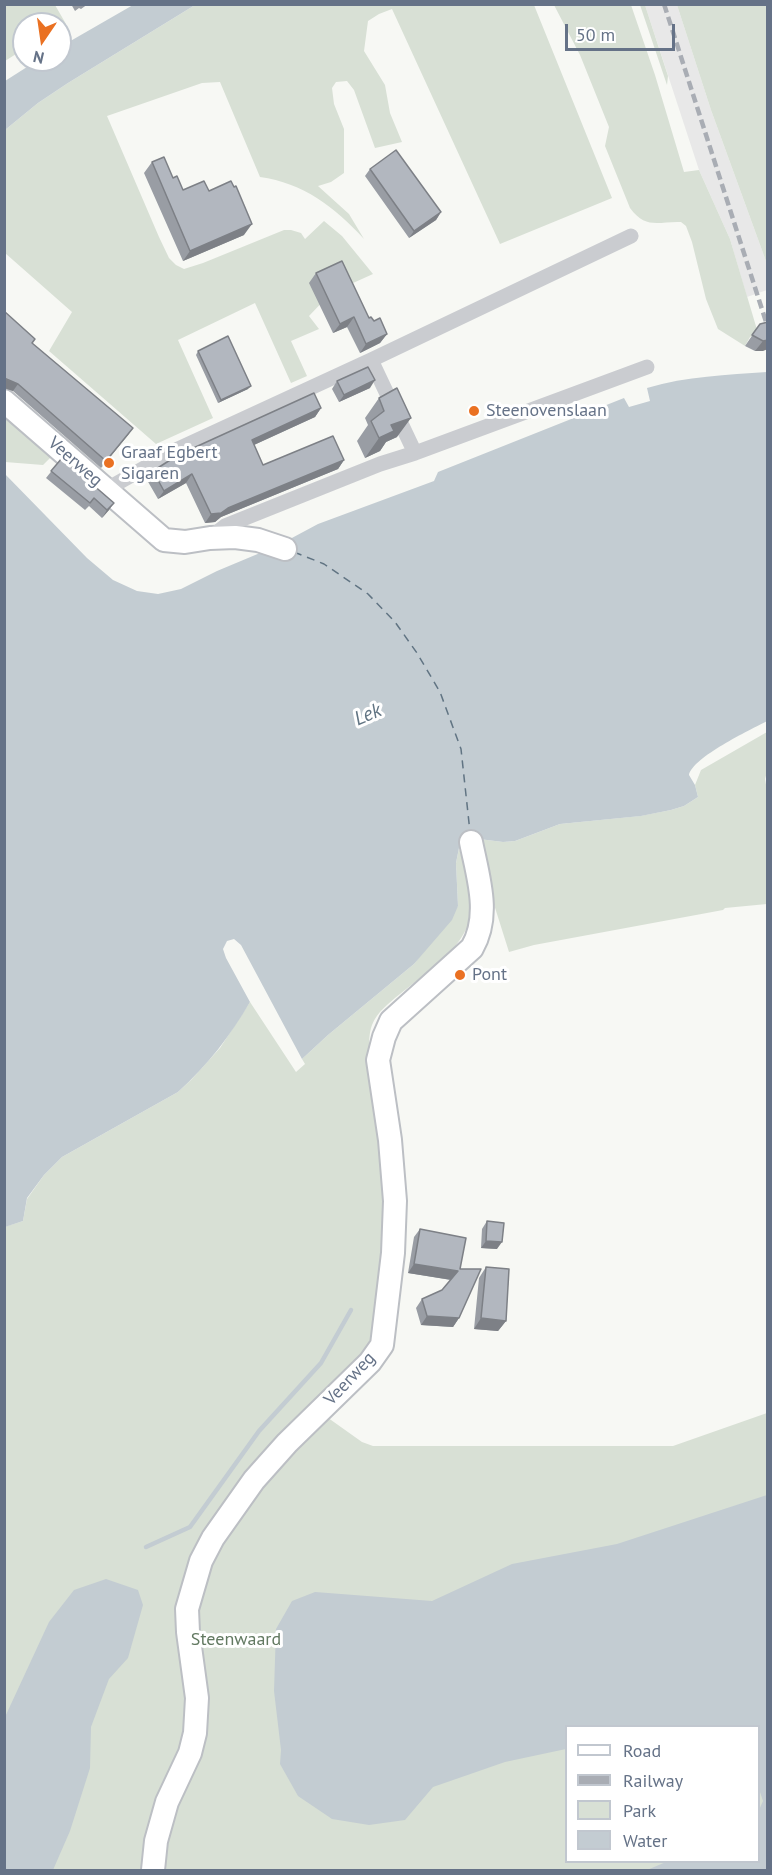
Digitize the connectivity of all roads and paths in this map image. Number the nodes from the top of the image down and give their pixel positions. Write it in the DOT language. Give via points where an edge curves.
graph roads {
  1 [pos="631,236"];
  2 [pos="371,360"];
  3 [pos="647,367"];
  4 [pos="4,401"];
  5 [pos="415,453"];
  6 [pos="106,489"];
  7 [pos="210,538"];
  8 [pos="285,549"];
  9 [pos="471,842"];
  10 [pos="153,1870"];
  1 -- 2 [label="street"];
  2 -- 5 [label="street"];
  2 -- 6 [label="street" via="178,449"];
  3 -- 5 [label="street"];
  4 -- 6 [label="street, Veerweg"];
  5 -- 7 [label="street, Veerweg" via="225,526"];
  6 -- 7 [label="street, Veerweg" via="164,540"];
  7 -- 8 [label="street, Veerweg" via="245,538"];
  9 -- 10 [label="street, Veerweg" via="483,910 478,937 472,948 391,1021 380,1048 378,1060 395,1201 382,1345 254,1480 201,1562 187,1609 197,1698 196,1727 190,1752 167,1802"];
}
